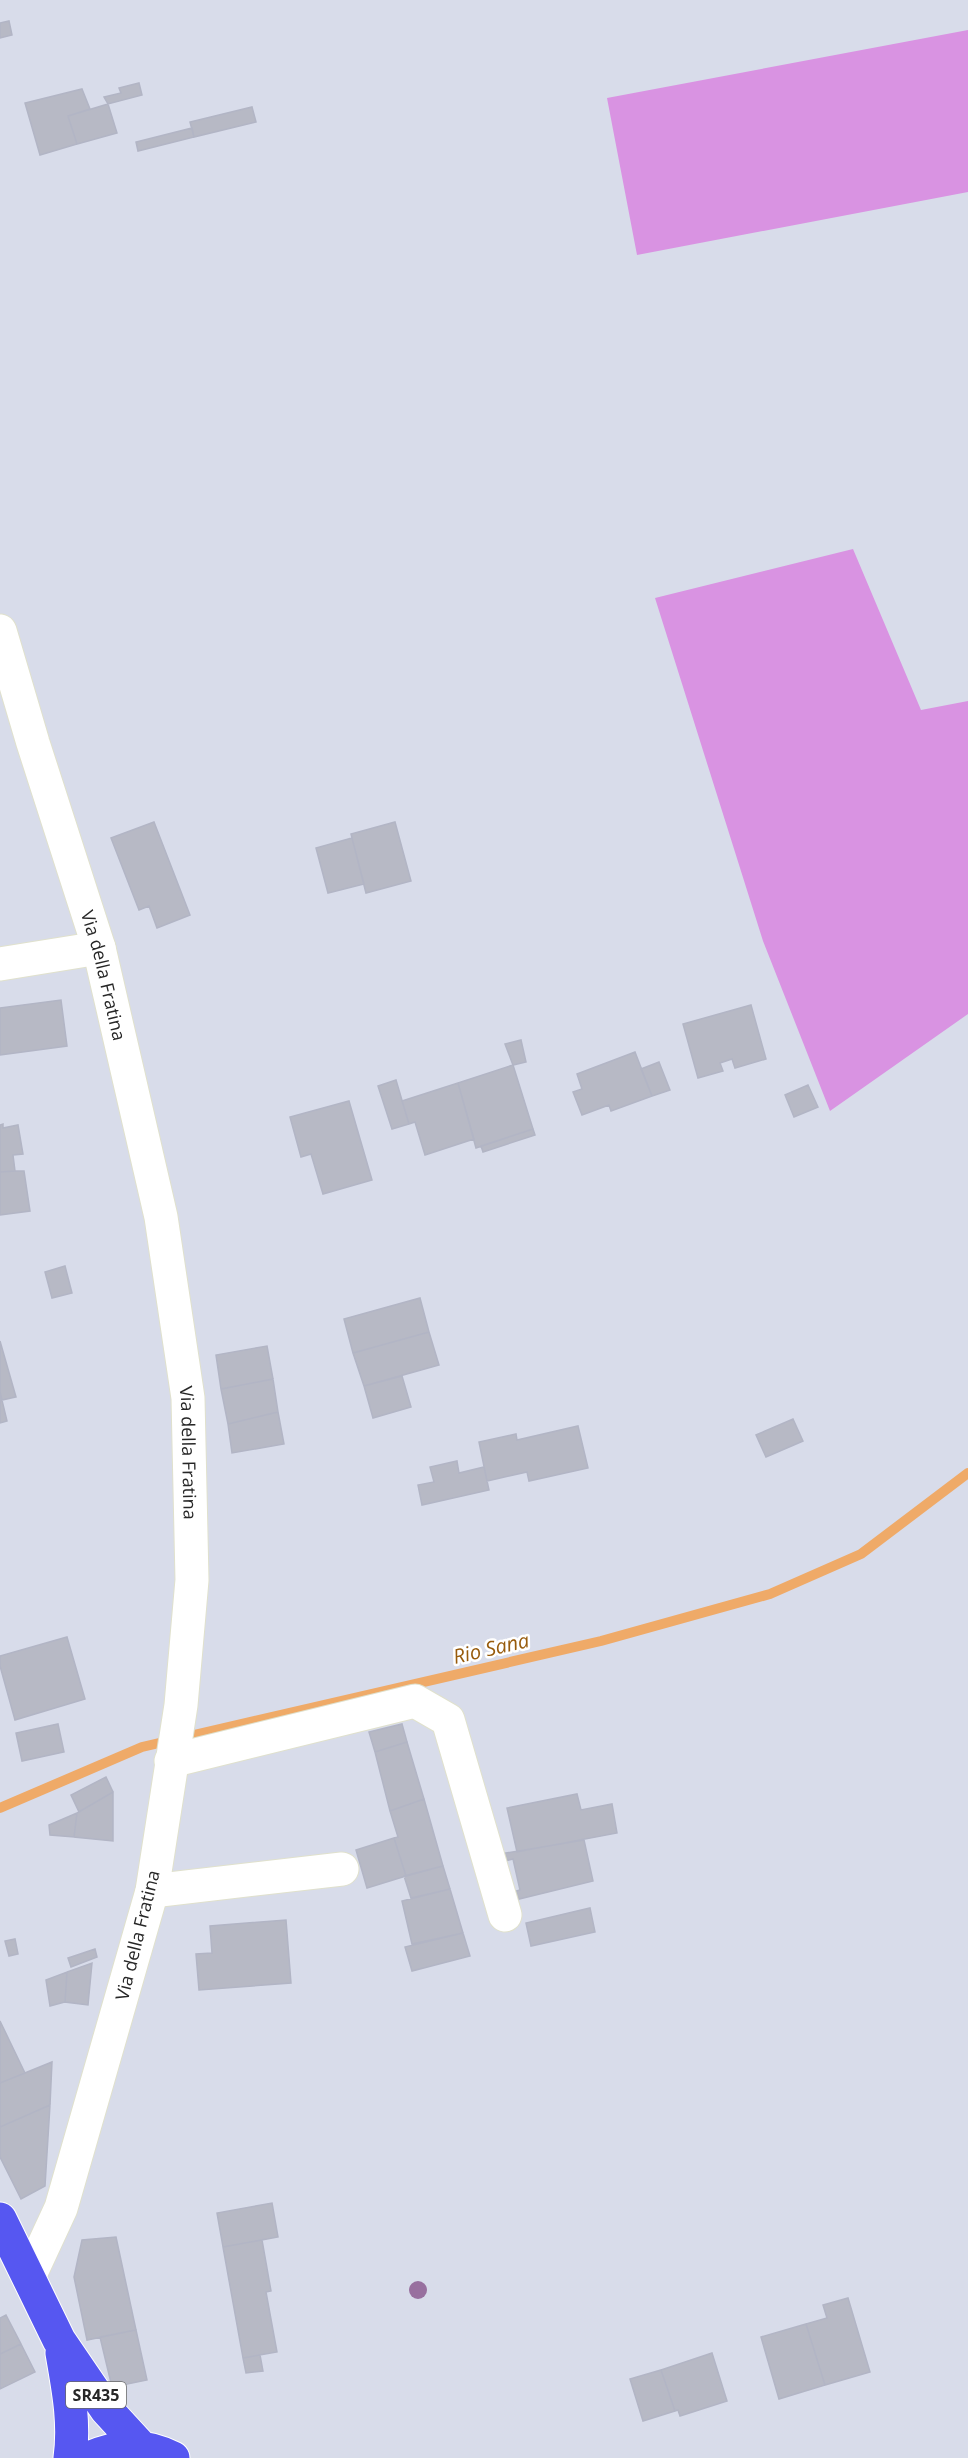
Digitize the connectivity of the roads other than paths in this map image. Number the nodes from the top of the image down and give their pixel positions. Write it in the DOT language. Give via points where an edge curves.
graph roads {
  1 [pos="0,631"];
  2 [pos="99,948"];
  3 [pos="0,964"];
  4 [pos="172,1756"];
  5 [pos="342,1869"];
  6 [pos="152,1892"];
  7 [pos="505,1915"];
  8 [pos="0,2218"];
  9 [pos="29,2277"];
  10 [pos="59,2340"];
  11 [pos="140,2446"];
  12 [pos="70,2458"];
  13 [pos="88,2458"];
  14 [pos="173,2458"];
  1 -- 2 [label="street, Via della Fratina"];
  2 -- 3 [label="street"];
  2 -- 4 [label="street, Via della Fratina" via="161,1218 188,1398 192,1580 181,1705"];
  4 -- 6 [label="street, Via della Fratina"];
  4 -- 7 [label="street" via="415,1701 448,1720"];
  5 -- 6 [label="street"];
  6 -- 9 [label="street, Via della Fratina" via="61,2208"];
  8 -- 9 [label="main road, SR435"];
  9 -- 10 [label="main road, SR435"];
  10 -- 11 [label="main road, SR435" via="106,2409"];
  10 -- 12 [label="main road, SR435" via="71,2401"];
  11 -- 13 [label="main road, SR435" via="113,2448"];
  11 -- 14 [label="main road, SR435"];
}
